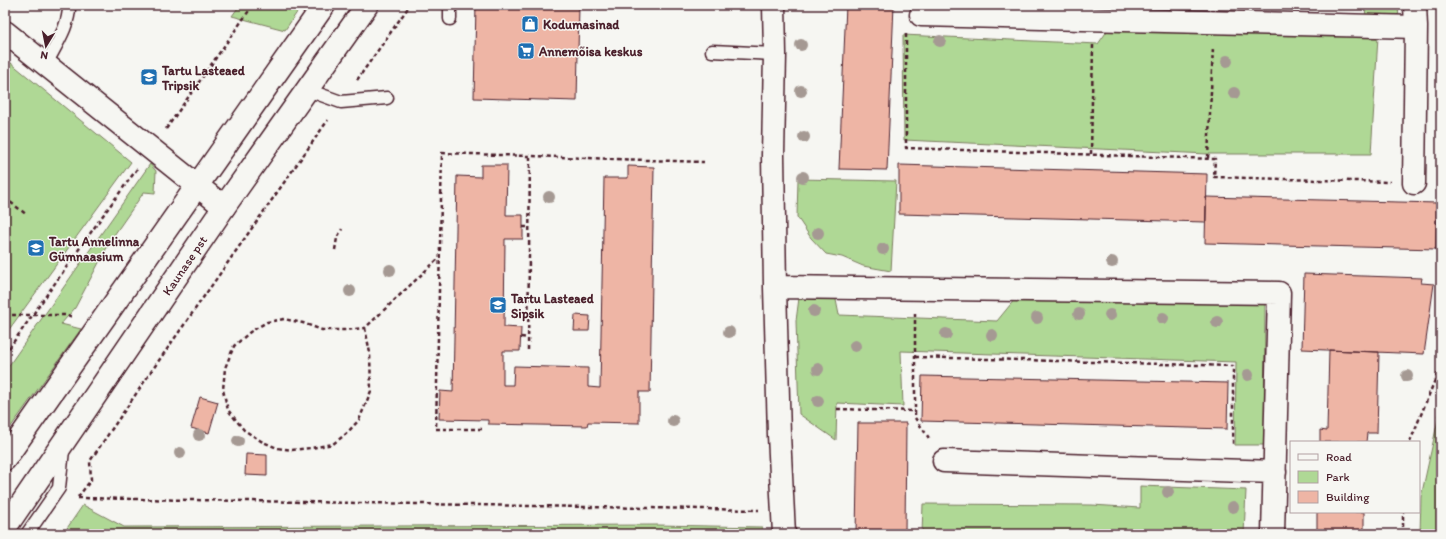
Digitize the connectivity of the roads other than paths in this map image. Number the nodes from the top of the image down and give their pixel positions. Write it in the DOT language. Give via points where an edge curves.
graph roads {
  1 [pos="69,5"];
  2 [pos="324,5"];
  3 [pos="367,5"];
  4 [pos="450,5"];
  5 [pos="774,5"];
  6 [pos="1415,5"];
  7 [pos="921,15"];
  8 [pos="450,18"];
  9 [pos="1416,27"];
  10 [pos="5,32"];
  11 [pos="712,51"];
  12 [pos="775,54"];
  13 [pos="46,64"];
  14 [pos="308,88"];
  15 [pos="387,98"];
  16 [pos="1414,183"];
  17 [pos="198,186"];
  18 [pos="224,207"];
  19 [pos="776,287"];
  20 [pos="64,442"];
  21 [pos="5,459"];
  22 [pos="944,461"];
  23 [pos="1275,472"];
  24 [pos="5,528"];
  25 [pos="27,534"];
  26 [pos="784,534"];
  27 [pos="1273,534"];
  1 -- 13 [label="lane" via="69,14 59,40"];
  2 -- 17 [label="street"];
  3 -- 14 [label="street, Kaunase pst"];
  4 -- 8 [label="lane"];
  5 -- 12 [label="street"];
  6 -- 9 [label="street"];
  7 -- 9 [label="street"];
  9 -- 16 [label="street"];
  10 -- 13 [label="street"];
  11 -- 12 [label="lane"];
  12 -- 19 [label="street" via="773,155"];
  13 -- 17 [label="street"];
  14 -- 15 [label="lane" via="341,102"];
  14 -- 18 [label="street, Kaunase pst"];
  17 -- 18 [label="street"];
  17 -- 21 [label="street"];
  18 -- 20 [label="street, Kaunase pst"];
  19 -- 23 [label="street" via="1279,293"];
  19 -- 26 [label="street" via="778,435"];
  20 -- 24 [label="street, Kaunase pst"];
  20 -- 25 [label="lane" via="60,488"];
  22 -- 23 [label="street"];
  23 -- 27 [label="street"];
}
